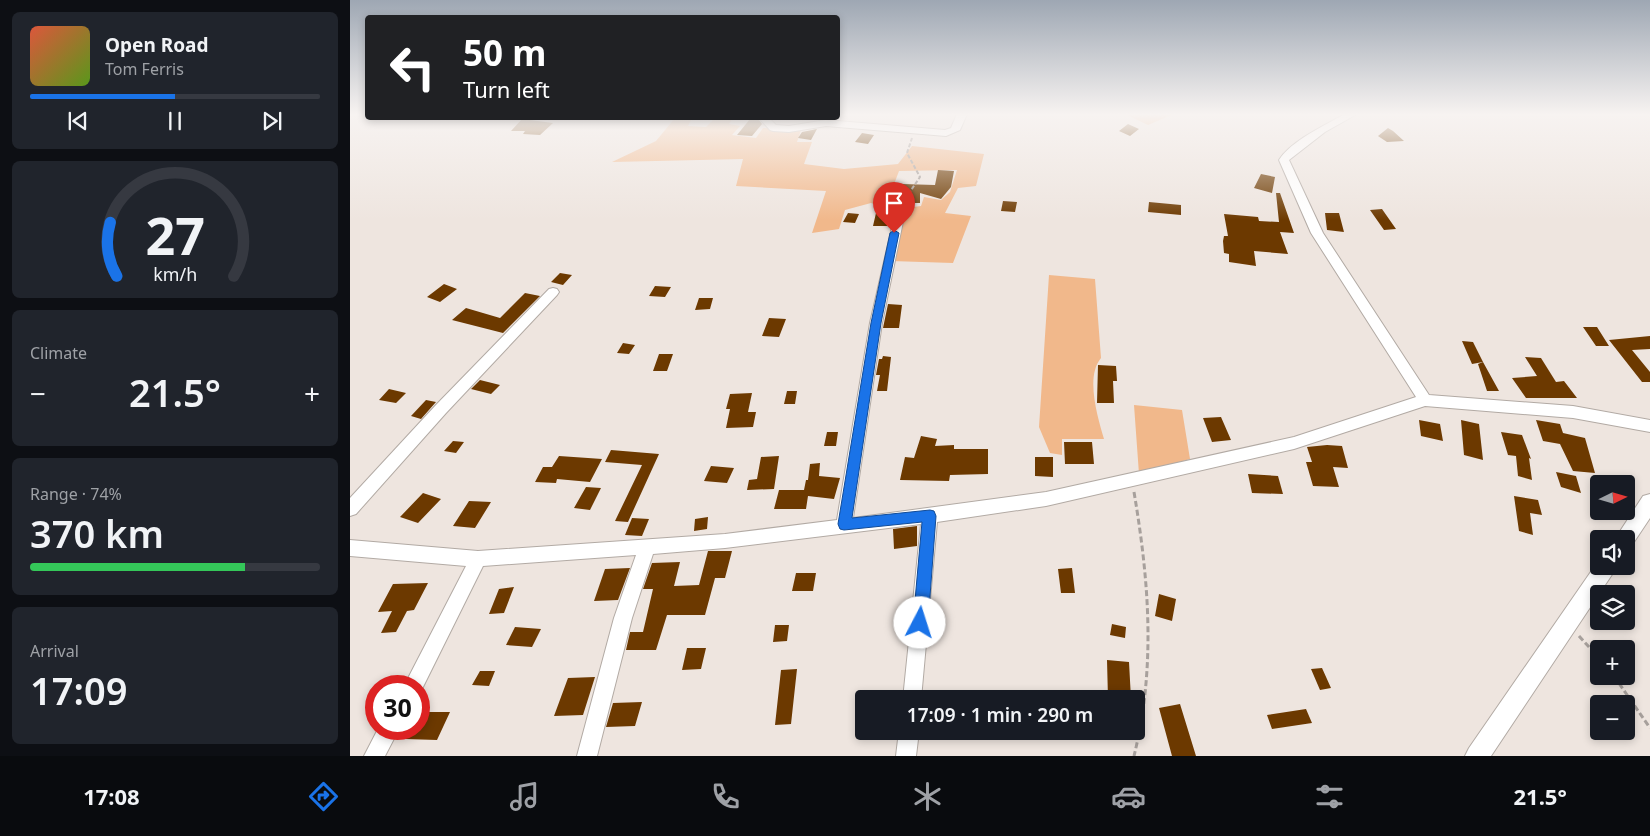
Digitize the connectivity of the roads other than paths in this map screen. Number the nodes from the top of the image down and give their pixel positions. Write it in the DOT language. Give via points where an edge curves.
graph roads {
  1 [pos="1294,149"];
  2 [pos="901,207"];
  3 [pos="554,292"];
  4 [pos="1425,400"];
  5 [pos="1650,426"];
  6 [pos="1650,502"];
  7 [pos="350,509"];
  8 [pos="930,516"];
  9 [pos="844,524"];
  10 [pos="1631,530"];
  11 [pos="647,547"];
  12 [pos="350,548"];
  13 [pos="478,559"];
  14 [pos="1600,575"];
  15 [pos="419,675"];
  16 [pos="913,690"];
  17 [pos="383,740"];
  18 [pos="908,740"];
  19 [pos="374,756"];
  20 [pos="587,756"];
  21 [pos="906,756"];
  22 [pos="1478,756"];
  1 -- 4 [label="street" via="1284,160 1317,233"];
  2 -- 9 [label="street" via="876,323"];
  3 -- 7 [label="street"];
  4 -- 5 [label="street" via="1573,412"];
  4 -- 8 [label="street" via="1294,444 1046,500"];
  6 -- 10 [label="street"];
  8 -- 9 [label="street"];
  8 -- 16 [label="street"];
  9 -- 11 [label="street" via="725,541"];
  11 -- 13 [label="street"];
  11 -- 20 [label="street" via="623,618"];
  12 -- 13 [label="street"];
  13 -- 15 [label="street"];
  14 -- 22 [label="street"];
  17 -- 19 [label="street"];
  18 -- 21 [label="street"];
}
